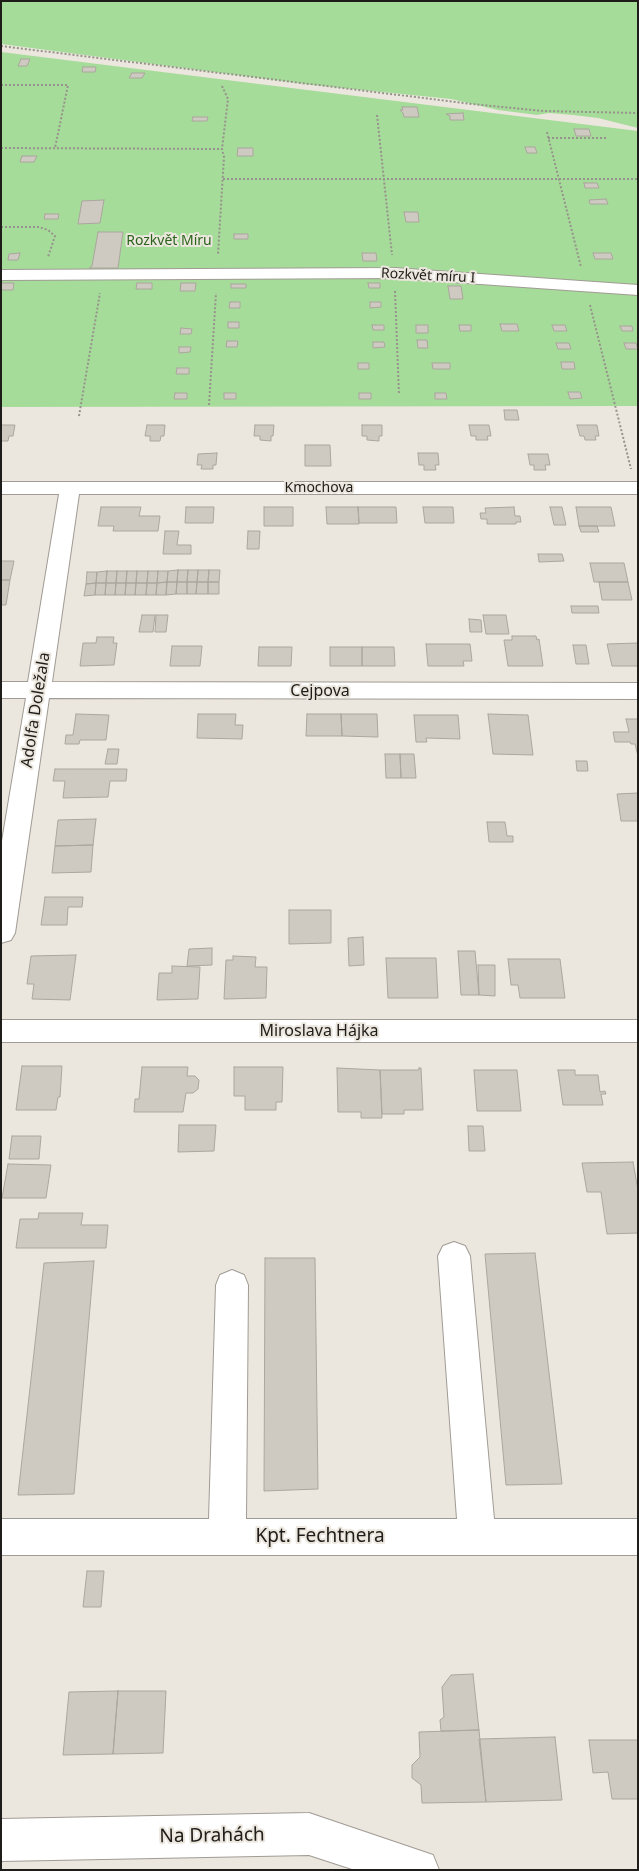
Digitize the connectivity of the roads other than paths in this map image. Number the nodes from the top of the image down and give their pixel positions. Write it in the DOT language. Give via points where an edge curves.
graph roads {
  1 [pos="1,275"];
  2 [pos="638,290"];
  3 [pos="1,488"];
  4 [pos="70,488"];
  5 [pos="637,490"];
  6 [pos="1,690"];
  7 [pos="39,690"];
  8 [pos="638,691"];
  9 [pos="1,933"];
  10 [pos="1,1030"];
  11 [pos="638,1031"];
  12 [pos="454,1256"];
  13 [pos="232,1285"];
  14 [pos="226,1536"];
  15 [pos="1,1537"];
  16 [pos="638,1537"];
  17 [pos="477,1538"];
  18 [pos="1,1840"];
  19 [pos="418,1870"];
  1 -- 2 [label="street, Rozkvět míru I" via="394,272"];
  3 -- 4 [label="street, Kmochova"];
  4 -- 5 [label="street, Kmochova"];
  4 -- 7 [label="street, Adolfa Doležala"];
  6 -- 7 [label="street, Cejpova"];
  7 -- 8 [label="street, Cejpova"];
  7 -- 9 [label="street, Adolfa Doležala"];
  10 -- 11 [label="street, Miroslava Hájka"];
  12 -- 17 [label="street"];
  13 -- 14 [label="street"];
  14 -- 15 [label="street, Kpt. Fechtnera"];
  14 -- 17 [label="street, Kpt. Fechtnera"];
  16 -- 17 [label="street, Kpt. Fechtnera"];
  18 -- 19 [label="street, Na Drahách" via="309,1834"];
}
